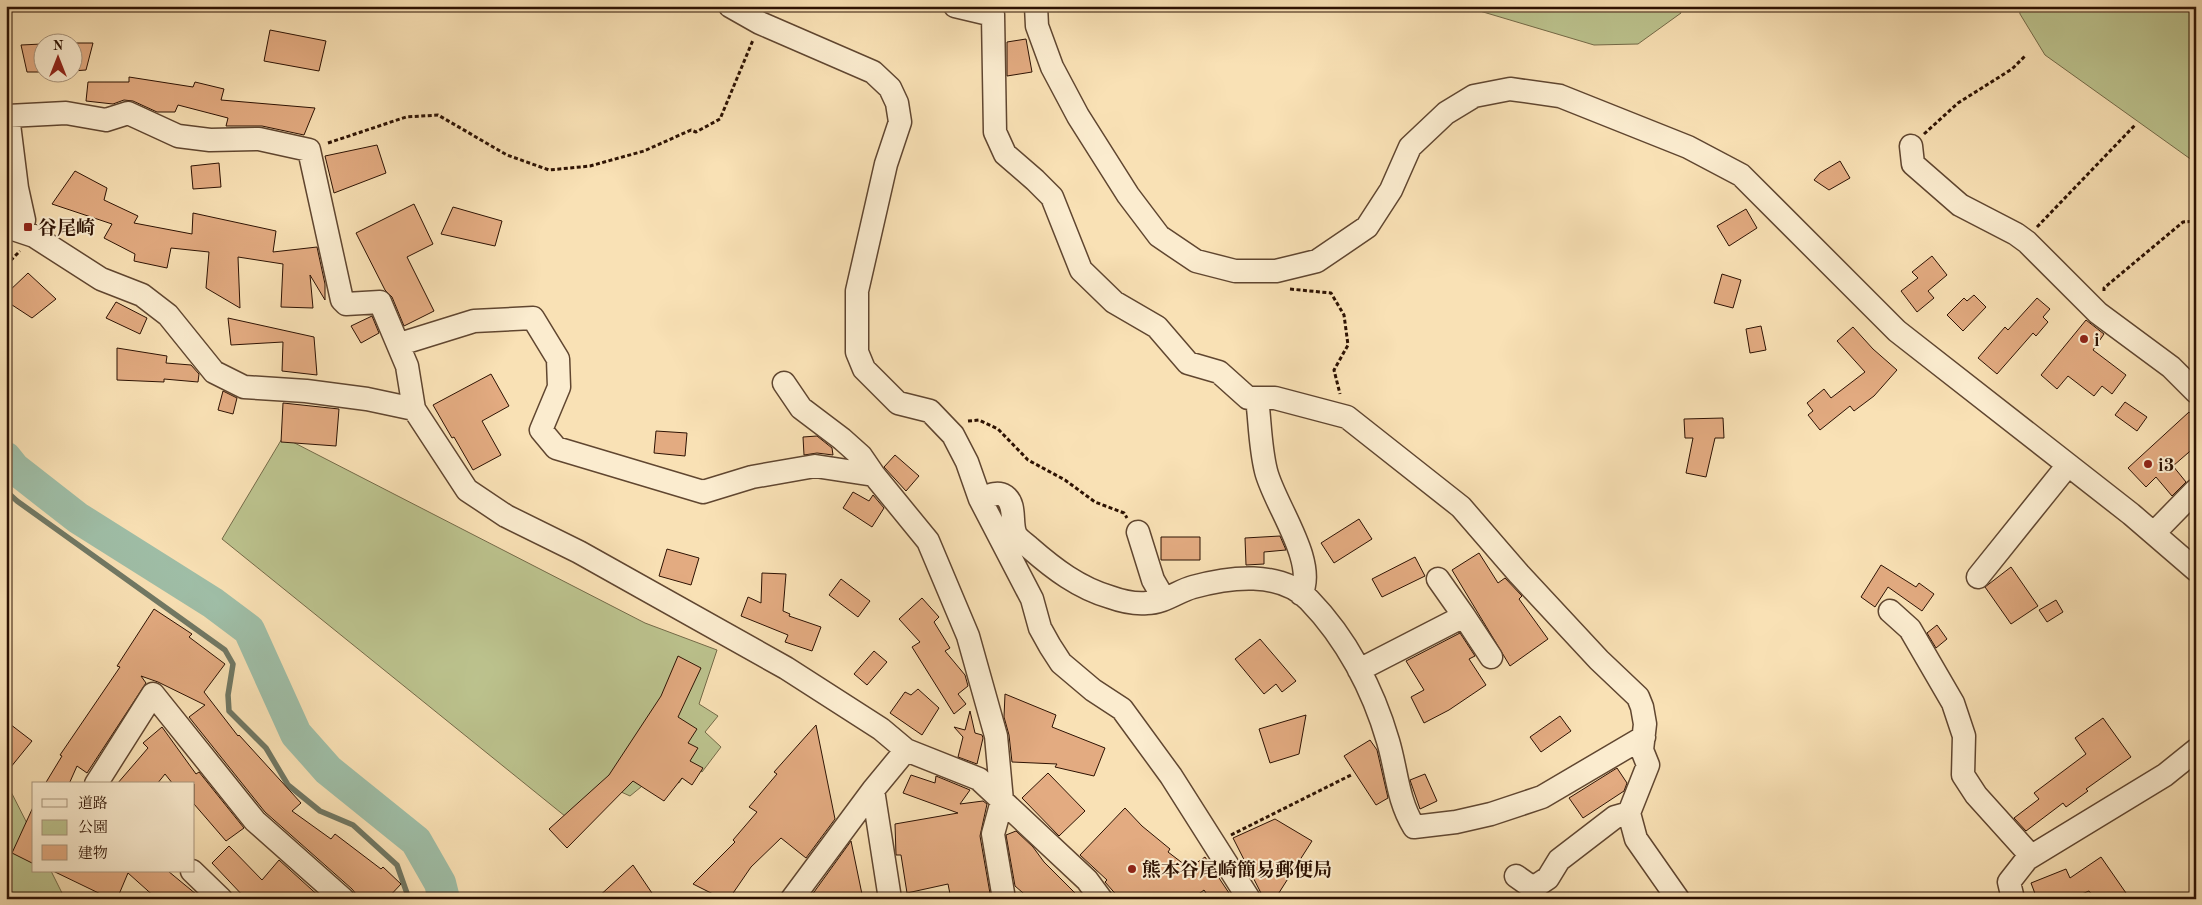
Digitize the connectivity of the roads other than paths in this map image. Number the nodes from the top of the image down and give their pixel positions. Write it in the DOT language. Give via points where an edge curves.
graph roads {
  1 [pos="730,6"];
  2 [pos="955,6"];
  3 [pos="1036,6"];
  4 [pos="999,11"];
  5 [pos="765,15"];
  6 [pos="1911,146"];
  7 [pos="13,229"];
  8 [pos="400,344"];
  9 [pos="784,383"];
  10 [pos="2196,392"];
  11 [pos="1257,398"];
  12 [pos="414,409"];
  13 [pos="2068,464"];
  14 [pos="874,475"];
  15 [pos="2196,490"];
  16 [pos="980,499"];
  17 [pos="1138,532"];
  18 [pos="2154,533"];
  19 [pos="2196,570"];
  20 [pos="1978,577"];
  21 [pos="1438,579"];
  22 [pos="1301,594"];
  23 [pos="1164,599"];
  24 [pos="1890,611"];
  25 [pos="1464,616"];
  26 [pos="1491,656"];
  27 [pos="1360,670"];
  28 [pos="1644,737"];
  29 [pos="906,750"];
  30 [pos="2196,750"];
  31 [pos="97,782"];
  32 [pos="873,790"];
  33 [pos="1002,800"];
  34 [pos="1629,812"];
  35 [pos="2031,856"];
  36 [pos="193,872"];
  37 [pos="1516,876"];
  38 [pos="221,899"];
  39 [pos="343,899"];
  40 [pos="792,899"];
  41 [pos="890,899"];
  42 [pos="1004,899"];
  43 [pos="1101,899"];
  44 [pos="1249,899"];
  45 [pos="1678,899"];
  46 [pos="2013,899"];
  1 -- 5 [label="street"];
  2 -- 4 [label="street"];
  3 -- 13 [label="street" via="1037,26 1052,67 1128,196 1159,236 1196,261 1235,271 1276,271 1317,262 1367,227 1391,190 1410,147 1446,113 1474,96 1510,89 1560,96 1688,147 1741,175 1896,331"];
  4 -- 11 [label="street" via="995,132 1004,154 1052,197 1081,270 1114,302 1157,327 1188,364 1219,372 1248,398"];
  5 -- 16 [label="street" via="872,72 890,88 897,103 900,122 886,164 857,291 857,352 864,369 898,403 930,411 953,436"];
  6 -- 10 [label="street" via="1914,164 1960,205 2027,242 2093,308 2171,367"];
  7 -- 8 [label="street" via="24,220 8,116 66,113 106,120 128,113 178,136 210,140 259,139 309,150 342,300 346,304 380,302"];
  7 -- 12 [label="street" via="34,236 101,279 142,295 168,315 214,372 244,387 306,391"];
  8 -- 12 [label="street"];
  8 -- 14 [label="street" via="474,321 533,318 558,359 559,387 541,430 556,448 703,492 752,476 815,466"];
  9 -- 14 [label="street" via="801,408 861,456"];
  11 -- 22 [label="street" via="1266,472 1306,566 1305,587"];
  11 -- 28 [label="street" via="1275,398 1347,417 1461,507 1599,660 1638,697 1645,724"];
  12 -- 29 [label="street" via="467,490 506,516 579,552 786,668 881,729"];
  13 -- 18 [label="street"];
  13 -- 20 [label="street"];
  14 -- 33 [label="street" via="928,541 968,636 996,736"];
  15 -- 18 [label="street"];
  16 -- 23 [label="street" via="993,493 1004,495 1011,502 1016,535 1053,569 1087,589 1111,598 1147,604"];
  16 -- 44 [label="street" via="1032,599 1040,628 1061,663 1122,709 1171,776"];
  17 -- 23 [label="street" via="1153,580"];
  18 -- 19 [label="street"];
  21 -- 25 [label="street"];
  22 -- 23 [label="street" via="1278,582 1255,578 1192,587"];
  22 -- 27 [label="street" via="1320,613"];
  24 -- 35 [label="street" via="1910,629 1953,703 1964,736 1963,775 1976,795"];
  25 -- 26 [label="street"];
  25 -- 27 [label="street"];
  27 -- 28 [label="street" via="1387,739 1404,808 1414,827 1491,814 1542,797"];
  28 -- 34 [label="street" via="1642,750 1648,765"];
  29 -- 32 [label="street"];
  29 -- 33 [label="street" via="980,779"];
  30 -- 35 [label="street" via="2164,775"];
  31 -- 39 [label="street" via="153,694 255,821"];
  32 -- 40 [label="street"];
  32 -- 41 [label="street"];
  33 -- 42 [label="street" via="993,834"];
  33 -- 43 [label="street" via="1087,880"];
  34 -- 37 [label="street" via="1615,817 1559,860 1548,878 1534,888"];
  34 -- 45 [label="street" via="1636,839"];
  35 -- 46 [label="street" via="2010,882"];
  36 -- 38 [label="street"];
}
